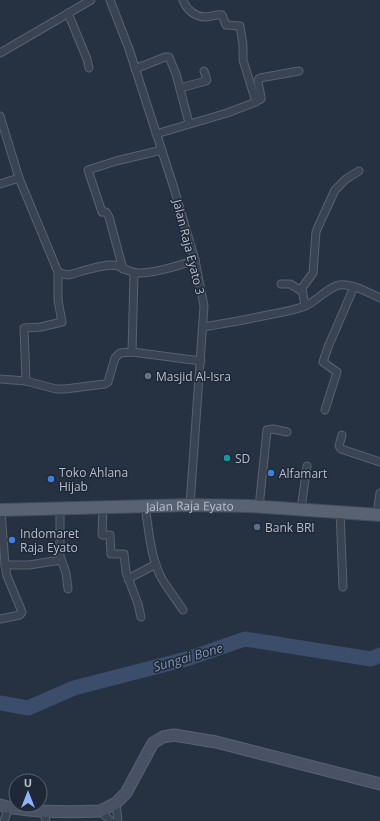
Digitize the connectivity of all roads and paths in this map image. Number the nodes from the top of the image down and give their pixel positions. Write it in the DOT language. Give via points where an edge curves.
graph roads {
  1 [pos="91,0"];
  2 [pos="110,0"];
  3 [pos="183,0"];
  4 [pos="68,13"];
  5 [pos="0,53"];
  6 [pos="89,68"];
  7 [pos="135,69"];
  8 [pos="204,71"];
  9 [pos="299,71"];
  10 [pos="180,88"];
  11 [pos="256,101"];
  12 [pos="0,116"];
  13 [pos="189,123"];
  14 [pos="156,134"];
  15 [pos="162,150"];
  16 [pos="359,171"];
  17 [pos="19,178"];
  18 [pos="0,184"];
  19 [pos="195,260"];
  20 [pos="123,269"];
  21 [pos="58,272"];
  22 [pos="134,273"];
  23 [pos="281,284"];
  24 [pos="354,287"];
  25 [pos="302,291"];
  26 [pos="380,298"];
  27 [pos="305,306"];
  28 [pos="203,326"];
  29 [pos="132,352"];
  30 [pos="200,361"];
  31 [pos="0,379"];
  32 [pos="26,381"];
  33 [pos="325,410"];
  34 [pos="287,432"];
  35 [pos="342,435"];
  36 [pos="380,462"];
  37 [pos="307,466"];
  38 [pos="380,493"];
  39 [pos="190,505"];
  40 [pos="145,506"];
  41 [pos="103,507"];
  42 [pos="259,507"];
  43 [pos="60,508"];
  44 [pos="0,510"];
  45 [pos="301,510"];
  46 [pos="340,511"];
  47 [pos="379,514"];
  48 [pos="61,560"];
  49 [pos="156,564"];
  50 [pos="5,565"];
  51 [pos="128,578"];
  52 [pos="343,586"];
  53 [pos="68,589"];
  54 [pos="183,610"];
  55 [pos="141,617"];
  56 [pos="0,619"];
  57 [pos="380,784"];
  58 [pos="116,803"];
  59 [pos="4,806"];
  60 [pos="100,811"];
  61 [pos="45,816"];
  62 [pos="4,821"];
  63 [pos="111,821"];
  64 [pos="118,821"];
  1 -- 4 [label="street"];
  2 -- 7 [label="street, Jalan Raja Eyato 3"];
  3 -- 11 [label="street" via="185,6 201,17 222,15 226,25 240,26 244,66"];
  4 -- 5 [label="street"];
  4 -- 6 [label="street"];
  7 -- 10 [label="street" via="168,56"];
  7 -- 14 [label="street, Jalan Raja Eyato 3"];
  8 -- 10 [label="street" via="206,81"];
  9 -- 11 [label="street" via="260,78 258,82 261,99"];
  10 -- 13 [label="street"];
  11 -- 13 [label="street" via="227,113"];
  12 -- 17 [label="street"];
  13 -- 14 [label="street"];
  14 -- 15 [label="street, Jalan Raja Eyato 3"];
  15 -- 19 [label="street, Jalan Raja Eyato 3"];
  15 -- 20 [label="street" via="88,170 102,212 106,212 109,217"];
  16 -- 25 [label="street" via="346,179 332,194 316,232 313,273 303,285"];
  17 -- 18 [label="street"];
  17 -- 21 [label="street"];
  19 -- 22 [label="street" via="159,270"];
  19 -- 28 [label="street, Jalan Raja Eyato 3" via="204,306"];
  20 -- 21 [label="street" via="109,266 69,275"];
  20 -- 22 [label="street"];
  21 -- 32 [label="street" via="58,300 62,322 24,328"];
  22 -- 29 [label="street"];
  23 -- 25 [label="street" via="290,284"];
  24 -- 26 [label="street"];
  24 -- 27 [label="street" via="338,285"];
  24 -- 33 [label="street" via="323,362 337,372"];
  25 -- 27 [label="street"];
  27 -- 28 [label="street" via="285,312"];
  28 -- 30 [label="street, Jalan Raja Eyato 3"];
  29 -- 30 [label="street"];
  29 -- 32 [label="street" via="120,353 115,358 109,380 105,384 56,389"];
  30 -- 39 [label="street, Jalan Raja Eyato 3"];
  31 -- 32 [label="street"];
  34 -- 42 [label="street" via="267,430"];
  35 -- 36 [label="street" via="340,449"];
  37 -- 45 [label="street"];
  38 -- 47 [label="street"];
  39 -- 40 [label="main road, Jalan Raja Eyato"];
  39 -- 42 [label="main road, Jalan Raja Eyato"];
  40 -- 41 [label="main road, Jalan Raja Eyato"];
  40 -- 49 [label="street"];
  41 -- 43 [label="main road, Jalan Raja Eyato"];
  41 -- 51 [label="street" via="102,535 110,535 111,554 124,554"];
  42 -- 45 [label="main road, Jalan Raja Eyato"];
  43 -- 44 [label="main road, Jalan Raja Eyato"];
  43 -- 48 [label="street"];
  44 -- 50 [label="street"];
  45 -- 46 [label="main road, Jalan Raja Eyato"];
  46 -- 47 [label="main road, Jalan Raja Eyato"];
  46 -- 52 [label="street"];
  48 -- 50 [label="street" via="29,565"];
  48 -- 53 [label="street"];
  49 -- 51 [label="street"];
  49 -- 54 [label="street" via="162,579"];
  50 -- 56 [label="street" via="22,612 20,615"];
  51 -- 55 [label="street"];
  57 -- 58 [label="street" via="216,742 174,735 153,743 126,792"];
  58 -- 60 [label="street"];
  58 -- 64 [label="street"];
  59 -- 61 [label="street"];
  59 -- 62 [label="street"];
  60 -- 61 [label="street"];
  60 -- 63 [label="street"];
}
